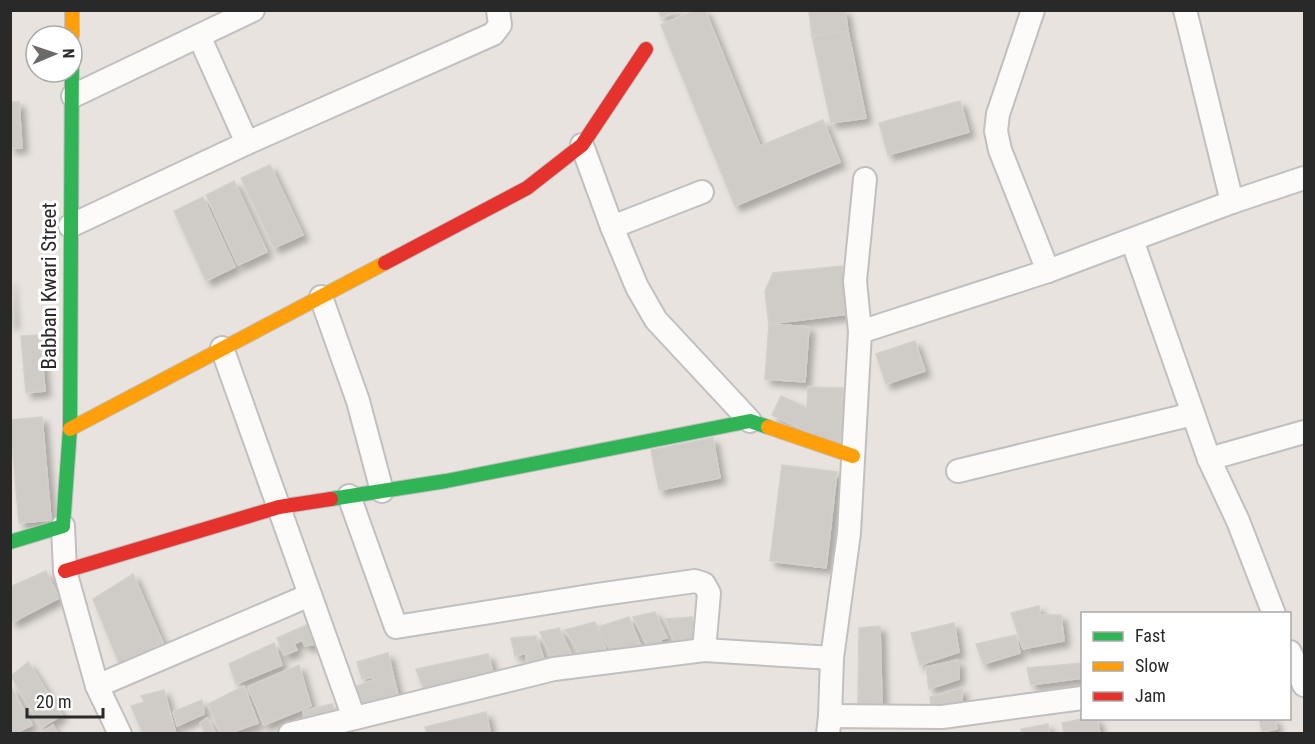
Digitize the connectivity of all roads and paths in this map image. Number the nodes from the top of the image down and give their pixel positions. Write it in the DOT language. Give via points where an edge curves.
graph roads {
  1 [pos="253,10"];
  2 [pos="498,10"];
  3 [pos="1033,10"];
  4 [pos="1185,10"];
  5 [pos="199,36"];
  6 [pos="646,49"];
  7 [pos="73,84"];
  8 [pos="73,96"];
  9 [pos="247,143"];
  10 [pos="582,144"];
  11 [pos="1305,178"];
  12 [pos="864,179"];
  13 [pos="702,192"];
  14 [pos="1232,202"];
  15 [pos="70,226"];
  16 [pos="612,227"];
  17 [pos="1132,240"];
  18 [pos="1048,271"];
  19 [pos="321,297"];
  20 [pos="860,332"];
  21 [pos="222,348"];
  22 [pos="1193,414"];
  23 [pos="750,421"];
  24 [pos="70,429"];
  25 [pos="1305,432"];
  26 [pos="853,456"];
  27 [pos="1209,459"];
  28 [pos="958,471"];
  29 [pos="382,491"];
  30 [pos="349,496"];
  31 [pos="279,507"];
  32 [pos="63,526"];
  33 [pos="10,542"];
  34 [pos="65,571"];
  35 [pos="310,595"];
  36 [pos="1273,612"];
  37 [pos="704,650"];
  38 [pos="832,658"];
  39 [pos="1294,660"];
  40 [pos="1305,685"];
  41 [pos="97,686"];
  42 [pos="1081,698"];
  43 [pos="354,718"];
  44 [pos="829,725"];
  45 [pos="120,734"];
  46 [pos="290,734"];
  1 -- 5 [label="street"];
  2 -- 9 [label="street" via="500,25 493,34"];
  3 -- 18 [label="street" via="998,114 996,131"];
  4 -- 14 [label="street"];
  5 -- 8 [label="street"];
  5 -- 9 [label="street"];
  6 -- 10 [label="street"];
  7 -- 8 [label="street, Babban Kwari Street"];
  8 -- 15 [label="street, Babban Kwari Street"];
  9 -- 15 [label="street"];
  10 -- 16 [label="street"];
  10 -- 19 [label="street" via="527,188"];
  11 -- 14 [label="street"];
  12 -- 20 [label="street" via="855,281"];
  13 -- 16 [label="street"];
  14 -- 17 [label="street"];
  15 -- 24 [label="street, Babban Kwari Street"];
  16 -- 23 [label="street" via="637,287 656,320"];
  17 -- 18 [label="street"];
  17 -- 22 [label="street"];
  18 -- 20 [label="street"];
  19 -- 21 [label="street"];
  19 -- 29 [label="street" via="358,401"];
  20 -- 26 [label="street"];
  21 -- 24 [label="street"];
  21 -- 31 [label="street"];
  22 -- 27 [label="street"];
  22 -- 28 [label="street"];
  23 -- 26 [label="street"];
  23 -- 29 [label="street"];
  24 -- 32 [label="street, Babban Kwari Street"];
  25 -- 27 [label="street"];
  26 -- 38 [label="street" via="849,533"];
  27 -- 36 [label="street"];
  29 -- 30 [label="street"];
  30 -- 31 [label="street"];
  30 -- 37 [label="street" via="396,627 696,581 704,584 709,593"];
  31 -- 34 [label="street"];
  31 -- 35 [label="street"];
  32 -- 33 [label="street"];
  32 -- 34 [label="street"];
  34 -- 41 [label="street"];
  35 -- 41 [label="street"];
  35 -- 43 [label="street"];
  37 -- 38 [label="street"];
  37 -- 43 [label="street" via="554,669"];
  38 -- 44 [label="street"];
  39 -- 40 [label="street"];
  41 -- 45 [label="street"];
  42 -- 44 [label="street" via="942,717"];
  43 -- 46 [label="street"];
}
